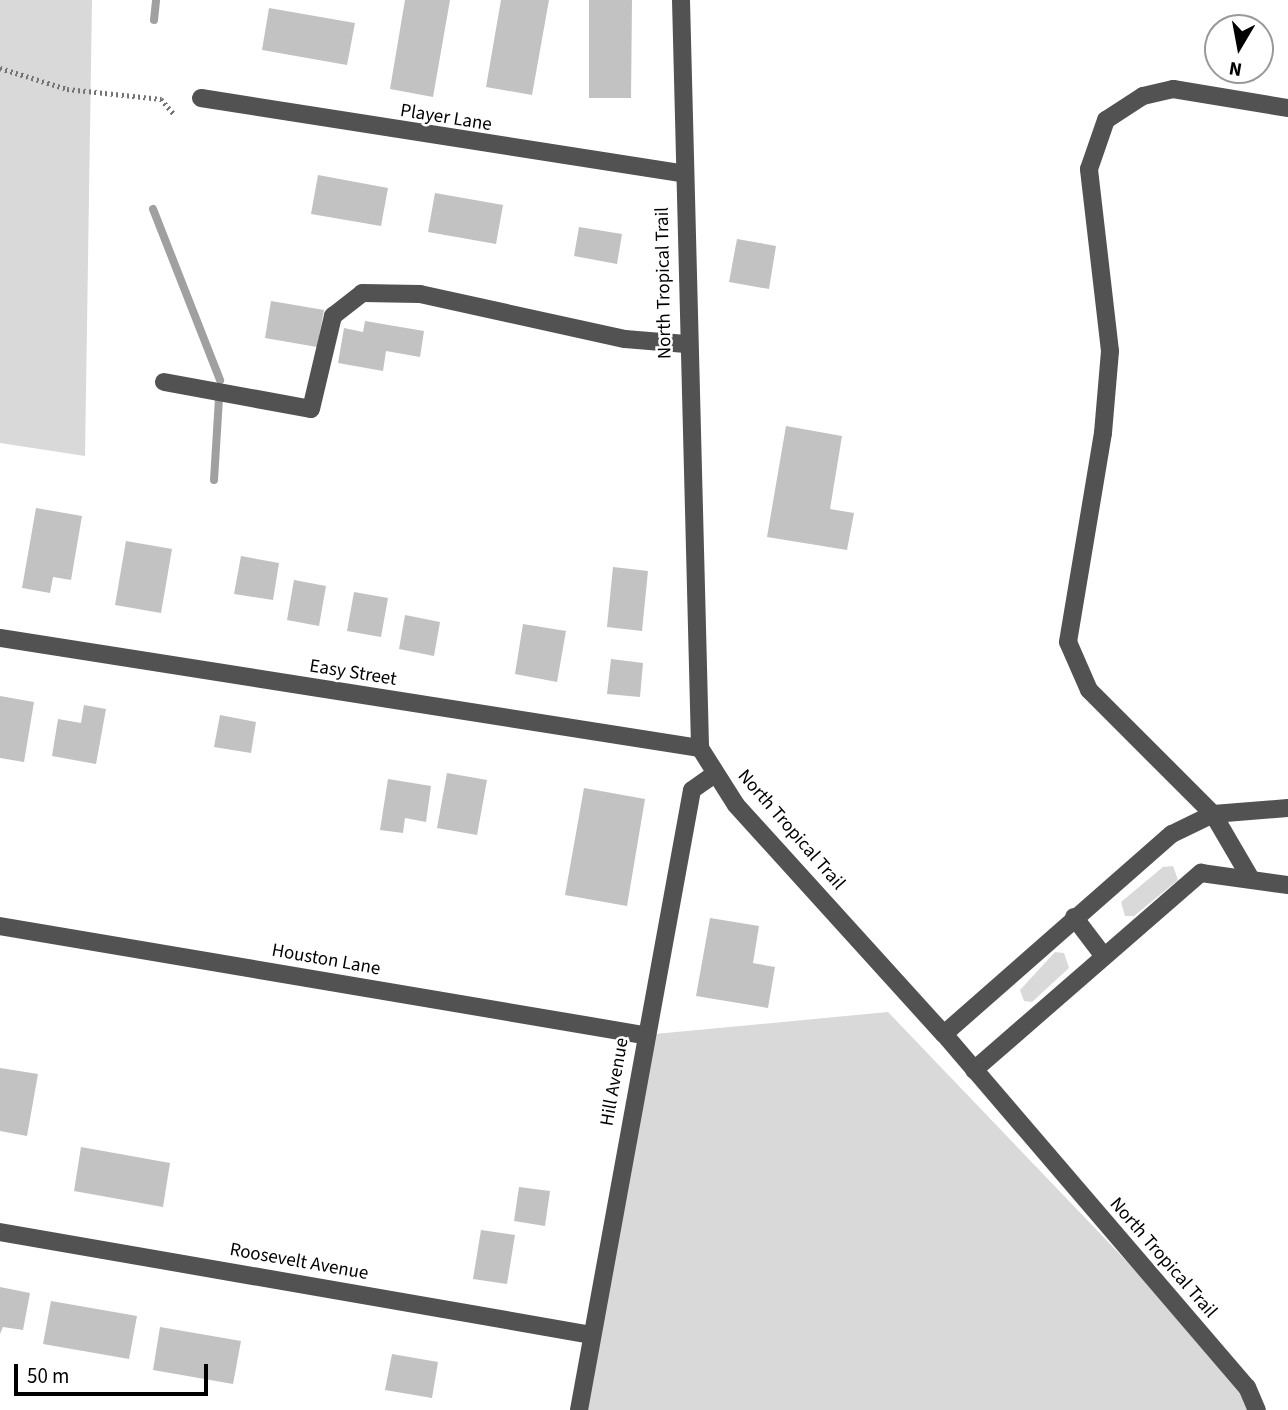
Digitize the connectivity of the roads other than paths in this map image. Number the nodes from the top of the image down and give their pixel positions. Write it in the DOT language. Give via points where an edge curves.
graph roads {
  1 [pos="681,0"];
  2 [pos="201,98"];
  3 [pos="1288,108"];
  4 [pos="684,174"];
  5 [pos="686,344"];
  6 [pos="164,382"];
  7 [pos="0,638"];
  8 [pos="700,748"];
  9 [pos="715,774"];
  10 [pos="1288,808"];
  11 [pos="1213,814"];
  12 [pos="1251,880"];
  13 [pos="1288,885"];
  14 [pos="1074,917"];
  15 [pos="0,926"];
  16 [pos="1103,955"];
  17 [pos="944,1034"];
  18 [pos="645,1035"];
  19 [pos="974,1070"];
  20 [pos="0,1232"];
  21 [pos="592,1335"];
  22 [pos="579,1410"];
  23 [pos="1257,1410"];
  1 -- 4 [label="street, North Tropical Trail"];
  2 -- 4 [label="street, Player Lane"];
  3 -- 11 [label="street" via="1173,89 1143,96 1106,120 1089,169 1110,351 1103,433 1068,642 1089,690"];
  4 -- 5 [label="street, North Tropical Trail"];
  5 -- 6 [label="street" via="625,339 420,294 362,293 333,316 311,409"];
  5 -- 8 [label="street, North Tropical Trail"];
  7 -- 8 [label="street, Easy Street"];
  8 -- 9 [label="street, North Tropical Trail"];
  9 -- 17 [label="street, North Tropical Trail" via="736,805"];
  9 -- 18 [label="street, Hill Avenue" via="692,790"];
  10 -- 11 [label="street"];
  11 -- 12 [label="street"];
  11 -- 14 [label="street" via="1172,834"];
  12 -- 13 [label="street"];
  12 -- 16 [label="street" via="1201,873"];
  14 -- 16 [label="street"];
  14 -- 17 [label="street"];
  15 -- 18 [label="street, Houston Lane"];
  16 -- 19 [label="street"];
  17 -- 19 [label="street, North Tropical Trail"];
  18 -- 21 [label="street, Hill Avenue"];
  19 -- 23 [label="street, North Tropical Trail" via="1247,1387"];
  20 -- 21 [label="street, Roosevelt Avenue"];
  21 -- 22 [label="street, Hill Avenue"];
}
